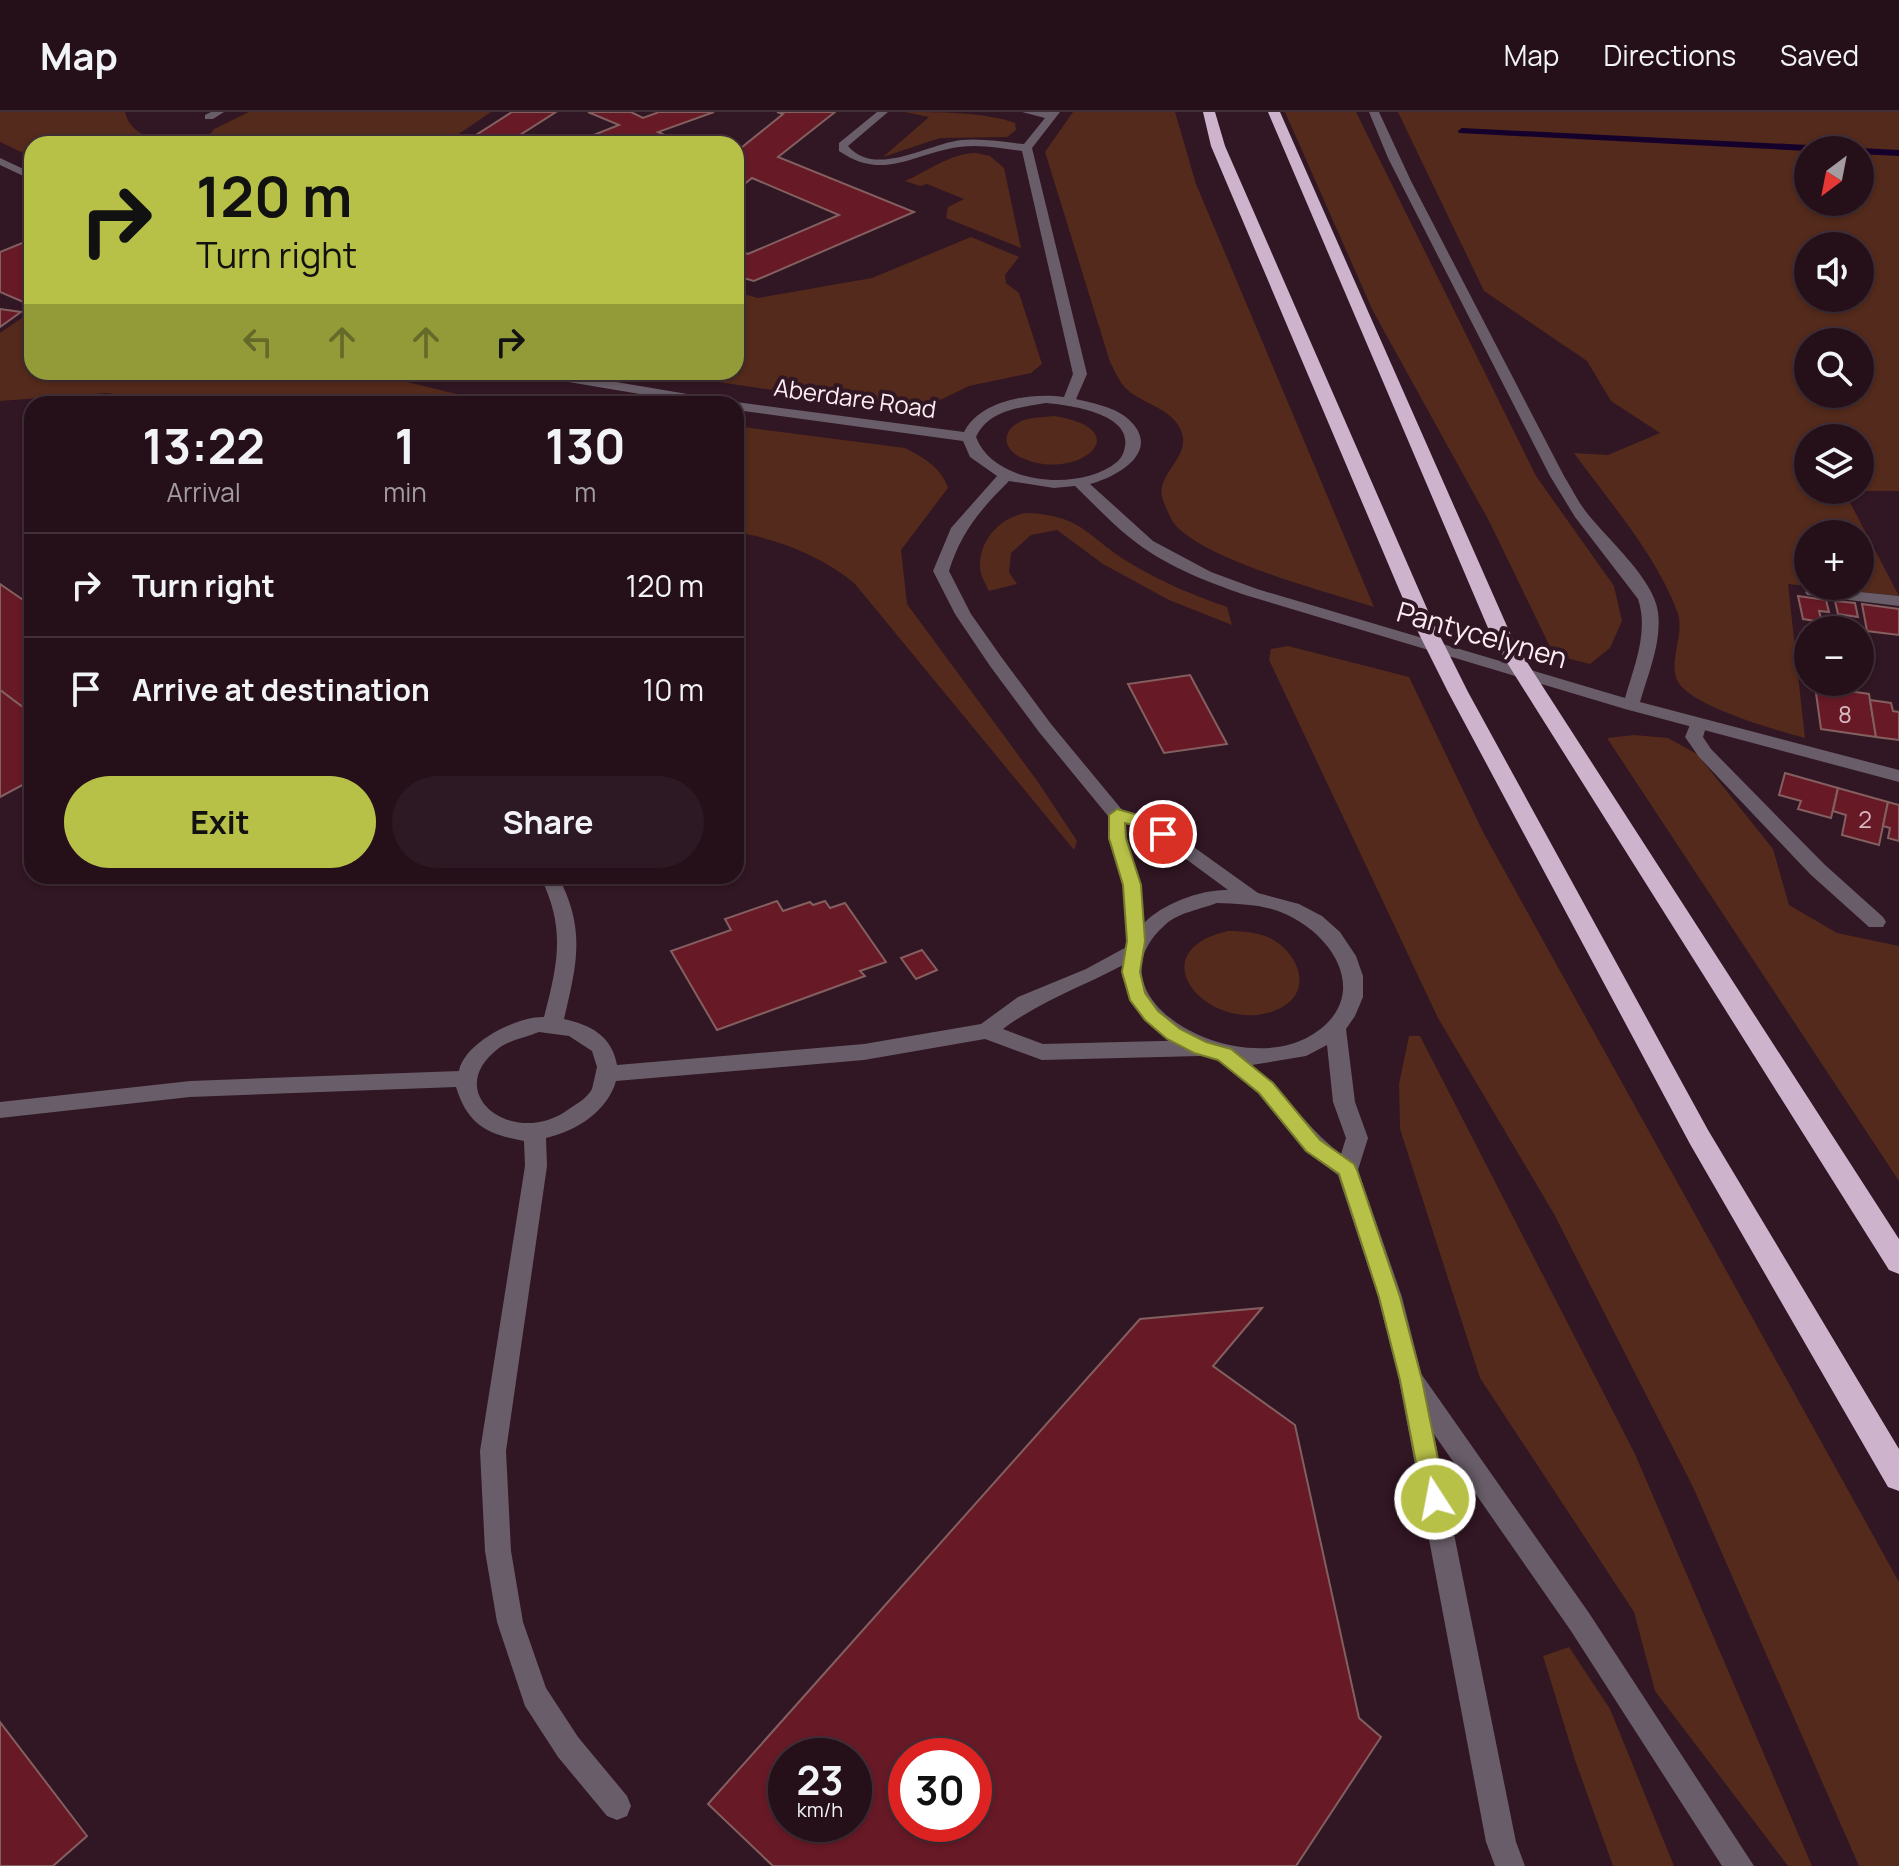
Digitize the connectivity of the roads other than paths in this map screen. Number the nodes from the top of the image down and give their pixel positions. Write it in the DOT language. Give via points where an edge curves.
graph roads {
  1 [pos="883,112"];
  2 [pos="1027,112"];
  3 [pos="1209,112"];
  4 [pos="1274,112"];
  5 [pos="1374,112"];
  6 [pos="1053,114"];
  7 [pos="1027,148"];
  8 [pos="0,161"];
  9 [pos="16,169"];
  10 [pos="0,173"];
  11 [pos="24,173"];
  12 [pos="580,380"];
  13 [pos="676,396"];
  14 [pos="1069,401"];
  15 [pos="744,407"];
  16 [pos="968,437"];
  17 [pos="1005,476"];
  18 [pos="1080,482"];
  19 [pos="1874,598"];
  20 [pos="1899,601"];
  21 [pos="1631,705"];
  22 [pos="1698,724"];
  23 [pos="1899,776"];
  24 [pos="1117,815"];
  25 [pos="552,884"];
  26 [pos="1251,897"];
  27 [pos="1876,922"];
  28 [pos="1134,946"];
  29 [pos="552,1025"];
  30 [pos="1336,1030"];
  31 [pos="986,1031"];
  32 [pos="1200,1048"];
  33 [pos="1225,1054"];
  34 [pos="607,1074"];
  35 [pos="466,1079"];
  36 [pos="0,1110"];
  37 [pos="535,1132"];
  38 [pos="1347,1170"];
  39 [pos="1899,1262"];
  40 [pos="1411,1380"];
  41 [pos="1899,1477"];
  42 [pos="617,1806"];
  43 [pos="1503,1858"];
  44 [pos="1739,1866"];
  1 -- 7 [label="street" via="843,149 877,163 960,143"];
  2 -- 6 [label="street"];
  3 -- 41 [label="highway" via="1218,146 1458,692 1699,1137"];
  4 -- 39 [label="highway" via="1504,642"];
  5 -- 21 [label="street" via="1389,152 1464,290 1541,451 1578,514 1650,608 1650,630"];
  6 -- 7 [label="street"];
  7 -- 14 [label="street" via="1080,374"];
  8 -- 9 [label="street"];
  9 -- 10 [label="street"];
  9 -- 11 [label="street"];
  12 -- 13 [label="street"];
  14 -- 16 [label="street" via="1001,406 973,425"];
  14 -- 18 [label="street" via="1113,415 1133,439 1121,466"];
  15 -- 16 [label="street, Aberdare Road"];
  16 -- 17 [label="street" via="976,459"];
  17 -- 18 [label="street" via="1041,483"];
  17 -- 24 [label="street" via="958,525 941,571 996,662"];
  18 -- 21 [label="street, Pantycelynen" via="1145,542 1214,579 1339,621"];
  19 -- 20 [label="street"];
  21 -- 22 [label="street, Pantycelynen"];
  22 -- 23 [label="street, Pantycelynen"];
  22 -- 27 [label="street" via="1694,737 1705,753"];
  24 -- 26 [label="street" via="1150,824"];
  24 -- 28 [label="street" via="1117,838 1132,885"];
  25 -- 29 [label="street" via="570,925"];
  26 -- 28 [label="street" via="1215,896 1181,903 1154,919"];
  26 -- 30 [label="street" via="1295,909 1331,933 1352,965 1354,999"];
  28 -- 31 [label="street" via="1093,974 1025,1002"];
  28 -- 32 [label="street" via="1131,972 1137,995 1173,1034"];
  29 -- 34 [label="street" via="583,1031 599,1044"];
  29 -- 35 [label="street" via="513,1030 492,1041 475,1056"];
  30 -- 33 [label="street" via="1306,1048 1267,1057"];
  30 -- 38 [label="street" via="1344,1102 1357,1138"];
  31 -- 32 [label="street" via="1042,1052"];
  31 -- 34 [label="street" via="864,1052"];
  32 -- 33 [label="street"];
  33 -- 38 [label="street" via="1266,1088 1313,1145"];
  34 -- 37 [label="street" via="599,1097 582,1114"];
  35 -- 36 [label="street" via="190,1089"];
  35 -- 37 [label="street" via="465,1094 473,1111 488,1124 510,1132"];
  37 -- 42 [label="street" via="536,1166 493,1451 498,1551 510,1622 535,1696 568,1747"];
  38 -- 40 [label="street" via="1390,1297"];
  40 -- 43 [label="street"];
  40 -- 44 [label="street" via="1580,1622"];
}
